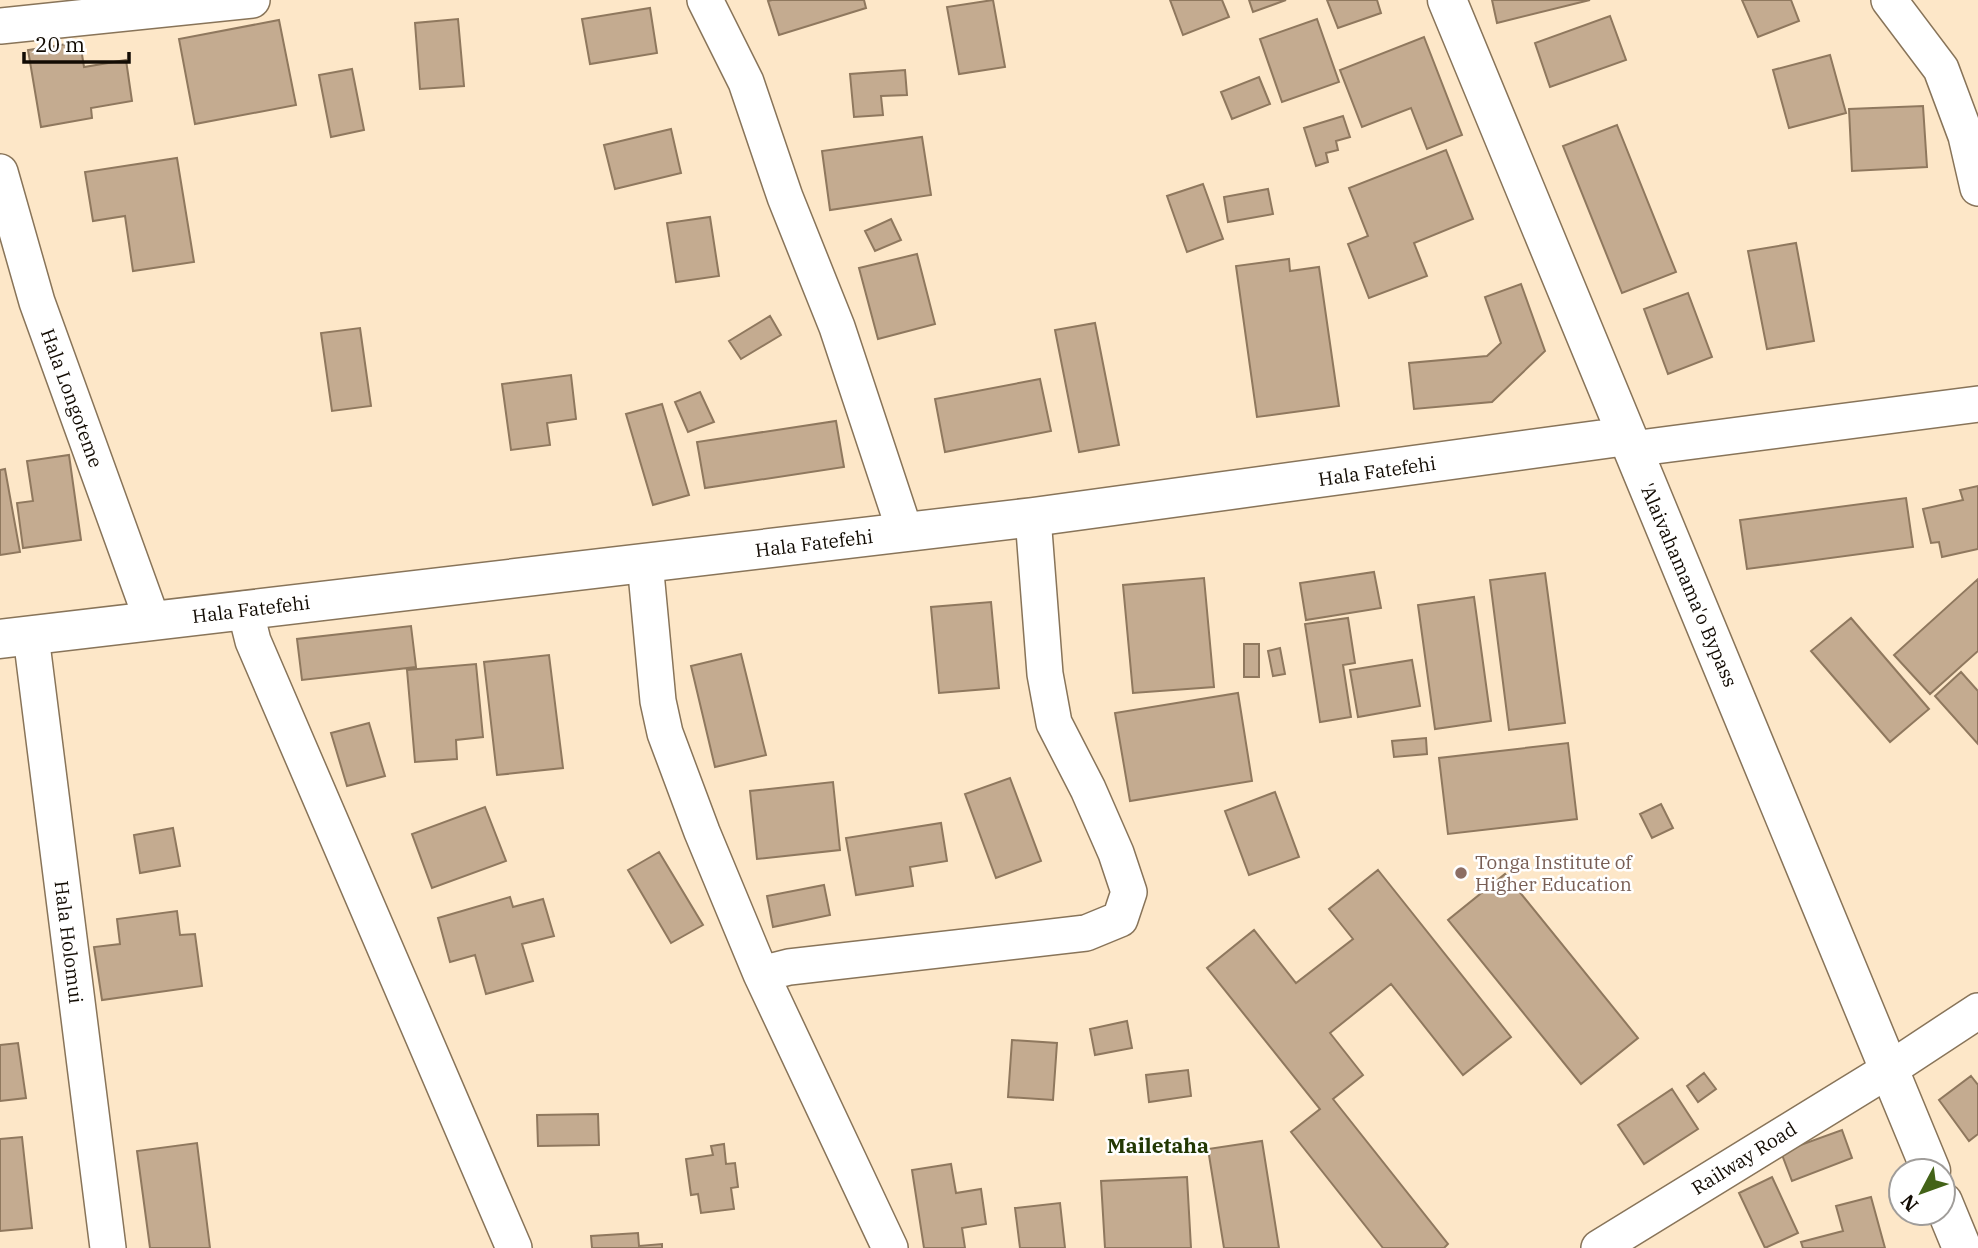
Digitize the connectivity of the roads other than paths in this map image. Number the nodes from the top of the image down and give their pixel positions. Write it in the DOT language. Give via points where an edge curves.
graph roads {
  1 [pos="253,0"];
  2 [pos="705,0"];
  3 [pos="1447,0"];
  4 [pos="1889,0"];
  5 [pos="0,26"];
  6 [pos="0,172"];
  7 [pos="1978,188"];
  8 [pos="1978,404"];
  9 [pos="1630,442"];
  10 [pos="1033,517"];
  11 [pos="905,532"];
  12 [pos="645,562"];
  13 [pos="245,609"];
  14 [pos="152,620"];
  15 [pos="15,637"];
  16 [pos="761,974"];
  17 [pos="1978,1011"];
  18 [pos="1890,1069"];
  19 [pos="1925,1157"];
  20 [pos="1953,1227"];
  21 [pos="108,1248"];
  22 [pos="514,1248"];
  23 [pos="890,1248"];
  24 [pos="1599,1248"];
  25 [pos="1962,1248"];
  1 -- 5 [label="street"];
  2 -- 11 [label="street" via="746,82"];
  3 -- 9 [label="street, 'Alaivahamama'o Bypass"];
  4 -- 7 [label="street" via="1941,69 1966,136"];
  6 -- 14 [label="street, Hala Longoteme" via="37,302"];
  8 -- 9 [label="street"];
  9 -- 10 [label="street, Hala Fatefehi"];
  9 -- 18 [label="street, 'Alaivahamama'o Bypass"];
  10 -- 11 [label="street, Hala Fatefehi"];
  10 -- 16 [label="street" via="1045,674 1054,723 1088,789 1126,882 1129,892 1120,919 1086,933"];
  11 -- 12 [label="street, Hala Fatefehi"];
  12 -- 13 [label="street, Hala Fatefehi"];
  12 -- 16 [label="street" via="665,733"];
  13 -- 14 [label="street, Hala Fatefehi"];
  13 -- 22 [label="street" via="253,641"];
  14 -- 15 [label="street, Hala Fatefehi"];
  15 -- 21 [label="street, Hala Holomui"];
  16 -- 23 [label="street"];
  17 -- 18 [label="street, Railway Road"];
  18 -- 19 [label="street, 'Alaivahamama'o Bypass"];
  18 -- 24 [label="street, Railway Road"];
  20 -- 25 [label="street"];
}
